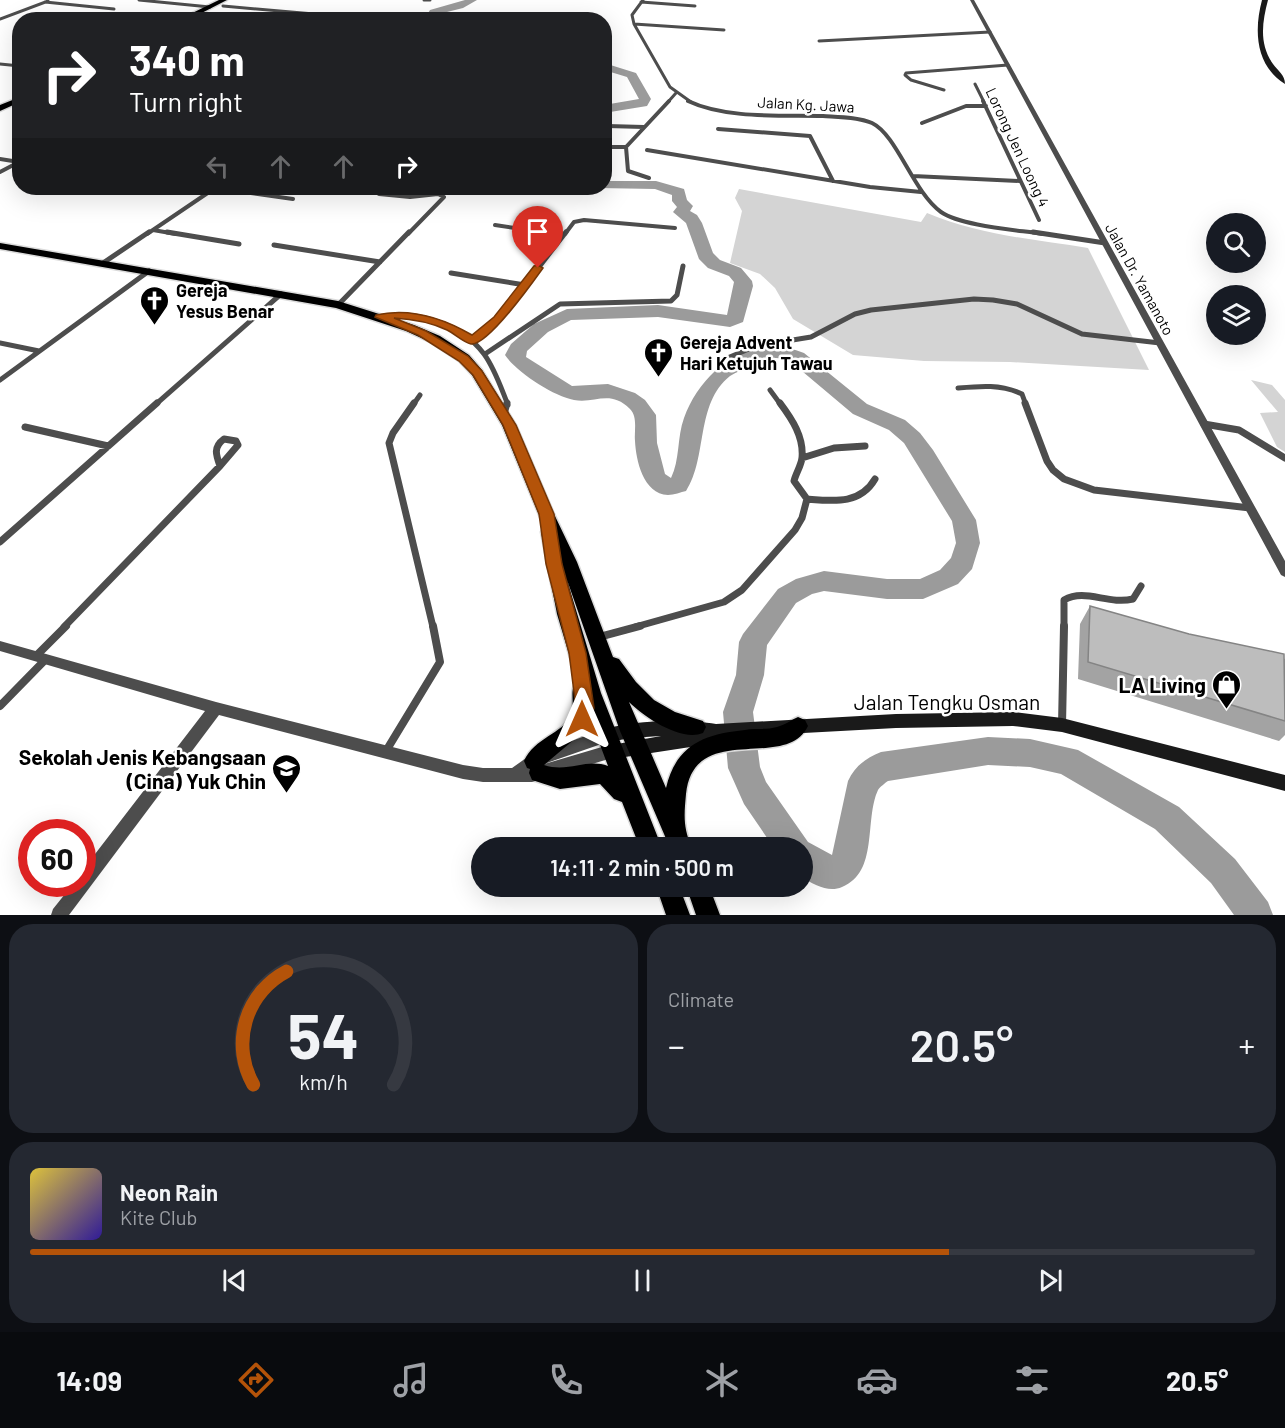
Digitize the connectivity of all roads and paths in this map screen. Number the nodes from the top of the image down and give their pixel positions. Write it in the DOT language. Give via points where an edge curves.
graph roads {
  1 [pos="51,0"];
  2 [pos="139,0"];
  3 [pos="235,0"];
  4 [pos="424,0"];
  5 [pos="430,0"];
  6 [pos="972,0"];
  7 [pos="1265,0"];
  8 [pos="642,1"];
  9 [pos="45,2"];
  10 [pos="224,3"];
  11 [pos="694,6"];
  12 [pos="210,7"];
  13 [pos="114,9"];
  14 [pos="19,12"];
  15 [pos="199,12"];
  16 [pos="208,12"];
  17 [pos="298,12"];
  18 [pos="634,24"];
  19 [pos="724,30"];
  20 [pos="990,32"];
  21 [pos="819,41"];
  22 [pos="1008,65"];
  23 [pos="1285,82"];
  24 [pos="975,84"];
  25 [pos="944,90"];
  26 [pos="675,93"];
  27 [pos="986,106"];
  28 [pos="922,123"];
  29 [pos="612,126"];
  30 [pos="644,127"];
  31 [pos="718,129"];
  32 [pos="612,147"];
  33 [pos="626,147"];
  34 [pos="646,150"];
  35 [pos="912,176"];
  36 [pos="649,178"];
  37 [pos="833,181"];
  38 [pos="1020,181"];
  39 [pos="921,192"];
  40 [pos="206,195"];
  41 [pos="265,195"];
  42 [pos="390,195"];
  43 [pos="429,195"];
  44 [pos="440,195"];
  45 [pos="293,199"];
  46 [pos="1039,220"];
  47 [pos="495,225"];
  48 [pos="675,228"];
  49 [pos="153,230"];
  50 [pos="563,235"];
  51 [pos="1105,243"];
  52 [pos="239,244"];
  53 [pos="274,245"];
  54 [pos="0,246"];
  55 [pos="380,262"];
  56 [pos="103,263"];
  57 [pos="683,266"];
  58 [pos="149,271"];
  59 [pos="451,273"];
  60 [pos="525,285"];
  61 [pos="281,294"];
  62 [pos="338,305"];
  63 [pos="380,317"];
  64 [pos="473,340"];
  65 [pos="0,343"];
  66 [pos="1160,343"];
  67 [pos="39,351"];
  68 [pos="485,354"];
  69 [pos="725,359"];
  70 [pos="0,380"];
  71 [pos="958,388"];
  72 [pos="770,390"];
  73 [pos="420,395"];
  74 [pos="504,414"];
  75 [pos="1204,424"];
  76 [pos="26,427"];
  77 [pos="108,446"];
  78 [pos="864,446"];
  79 [pos="802,458"];
  80 [pos="1285,458"];
  81 [pos="220,466"];
  82 [pos="874,479"];
  83 [pos="807,500"];
  84 [pos="1250,508"];
  85 [pos="546,514"];
  86 [pos="1,540"];
  87 [pos="1285,572"];
  88 [pos="1141,586"];
  89 [pos="598,643"];
  90 [pos="0,646"];
  91 [pos="578,653"];
  92 [pos="41,658"];
  93 [pos="0,706"];
  94 [pos="216,708"];
  95 [pos="1062,725"];
  96 [pos="786,730"];
  97 [pos="710,733"];
  98 [pos="633,739"];
  99 [pos="608,744"];
  100 [pos="384,753"];
  101 [pos="537,767"];
  102 [pos="1285,783"];
  103 [pos="646,837"];
  104 [pos="647,837"];
  105 [pos="676,837"];
  106 [pos="677,837"];
  107 [pos="671,897"];
  108 [pos="701,897"];
  109 [pos="59,915"];
  110 [pos="678,915"];
  111 [pos="708,915"];
  1 -- 9 [label="street"];
  2 -- 12 [label="street"];
  3 -- 10 [label="main road"];
  4 -- 5 [label="street"];
  6 -- 20 [label="street, Jalan Dr. Yamanoto"];
  7 -- 23 [label="main road" via="1258,40 1270,65"];
  8 -- 11 [label="street"];
  8 -- 18 [label="street" via="632,15"];
  9 -- 13 [label="street"];
  9 -- 14 [label="street"];
  10 -- 12 [label="main road"];
  10 -- 16 [label="main road"];
  10 -- 17 [label="street"];
  12 -- 15 [label="main road"];
  18 -- 19 [label="street"];
  18 -- 26 [label="street"];
  20 -- 21 [label="street"];
  20 -- 22 [label="street, Jalan Dr. Yamanoto"];
  22 -- 25 [label="street" via="905,75"];
  22 -- 51 [label="street, Jalan Dr. Yamanoto"];
  24 -- 27 [label="street, Lorong Jen Loong 4"];
  26 -- 30 [label="street"];
  26 -- 35 [label="street, Jalan Kg. Jawa" via="712,110 870,122 882,129"];
  27 -- 28 [label="street" via="966,106"];
  27 -- 38 [label="street, Lorong Jen Loong 4"];
  29 -- 30 [label="street"];
  30 -- 33 [label="street"];
  31 -- 37 [label="street" via="810,136"];
  32 -- 33 [label="street"];
  33 -- 36 [label="street" via="628,171"];
  34 -- 37 [label="street"];
  35 -- 38 [label="street"];
  35 -- 39 [label="street, Jalan Kg. Jawa"];
  37 -- 39 [label="street"];
  38 -- 46 [label="street, Lorong Jen Loong 4"];
  39 -- 51 [label="street, Jalan Kg. Jawa" via="942,213 960,221"];
  40 -- 49 [label="street"];
  41 -- 45 [label="street"];
  42 -- 43 [label="street"];
  44 -- 55 [label="street" via="444,197"];
  47 -- 50 [label="street"];
  48 -- 50 [label="street" via="584,220 574,222"];
  49 -- 52 [label="street"];
  49 -- 56 [label="street"];
  50 -- 60 [label="street"];
  51 -- 66 [label="street, Jalan Dr. Yamanoto"];
  53 -- 55 [label="street"];
  54 -- 56 [label="main road"];
  55 -- 62 [label="street"];
  56 -- 58 [label="main road"];
  57 -- 68 [label="street" via="677,295 671,301 560,304"];
  58 -- 61 [label="main road"];
  58 -- 67 [label="street"];
  59 -- 60 [label="street"];
  60 -- 64 [label="street" via="498,320"];
  61 -- 62 [label="main road"];
  61 -- 77 [label="street"];
  62 -- 63 [label="main road"];
  63 -- 64 [label="street" via="427,318"];
  63 -- 74 [label="main road" via="422,333 464,358"];
  64 -- 68 [label="street"];
  65 -- 67 [label="street"];
  66 -- 69 [label="street" via="1082,334 1017,304 974,299 871,310 811,337 756,346"];
  66 -- 75 [label="street, Jalan Dr. Yamanoto"];
  67 -- 70 [label="street"];
  68 -- 74 [label="street" via="508,406"];
  71 -- 84 [label="street" via="992,386 1022,394 1053,470 1078,486"];
  72 -- 79 [label="street" via="790,415"];
  73 -- 100 [label="street" via="389,443 440,662"];
  74 -- 85 [label="main road"];
  75 -- 80 [label="street" via="1239,430"];
  75 -- 84 [label="street, Jalan Dr. Yamanoto"];
  76 -- 77 [label="street"];
  77 -- 86 [label="street"];
  78 -- 79 [label="street" via="834,448"];
  79 -- 83 [label="street" via="794,480"];
  81 -- 92 [label="street"];
  82 -- 83 [label="street" via="866,494 856,499"];
  83 -- 89 [label="street" via="795,530 742,590 724,602"];
  84 -- 87 [label="street, Jalan Dr. Yamanoto"];
  85 -- 89 [label="main road" via="569,562"];
  85 -- 91 [label="main road" via="554,564"];
  88 -- 95 [label="street" via="1133,599 1118,602 1081,594 1064,600"];
  89 -- 97 [label="main road" via="638,698 657,715"];
  89 -- 98 [label="main road"];
  90 -- 92 [label="street"];
  91 -- 99 [label="main road"];
  91 -- 101 [label="main road" via="585,708 582,719 569,734 545,748"];
  92 -- 93 [label="street"];
  92 -- 94 [label="street"];
  94 -- 100 [label="street"];
  94 -- 109 [label="street"];
  95 -- 96 [label="main road, Jalan Tengku Osman" via="1013,719 896,721"];
  95 -- 102 [label="main road, Jalan Tengku Osman"];
  96 -- 97 [label="main road"];
  97 -- 98 [label="main road" via="696,739"];
  97 -- 106 [label="main road" via="676,784"];
  98 -- 99 [label="main road"];
  98 -- 105 [label="main road"];
  99 -- 101 [label="street"];
  99 -- 104 [label="main road"];
  100 -- 101 [label="street" via="483,775 514,775"];
  101 -- 103 [label="main road" via="561,780 589,772 611,777"];
  107 -- 110 [label="main road"];
  108 -- 111 [label="main road"];
}
